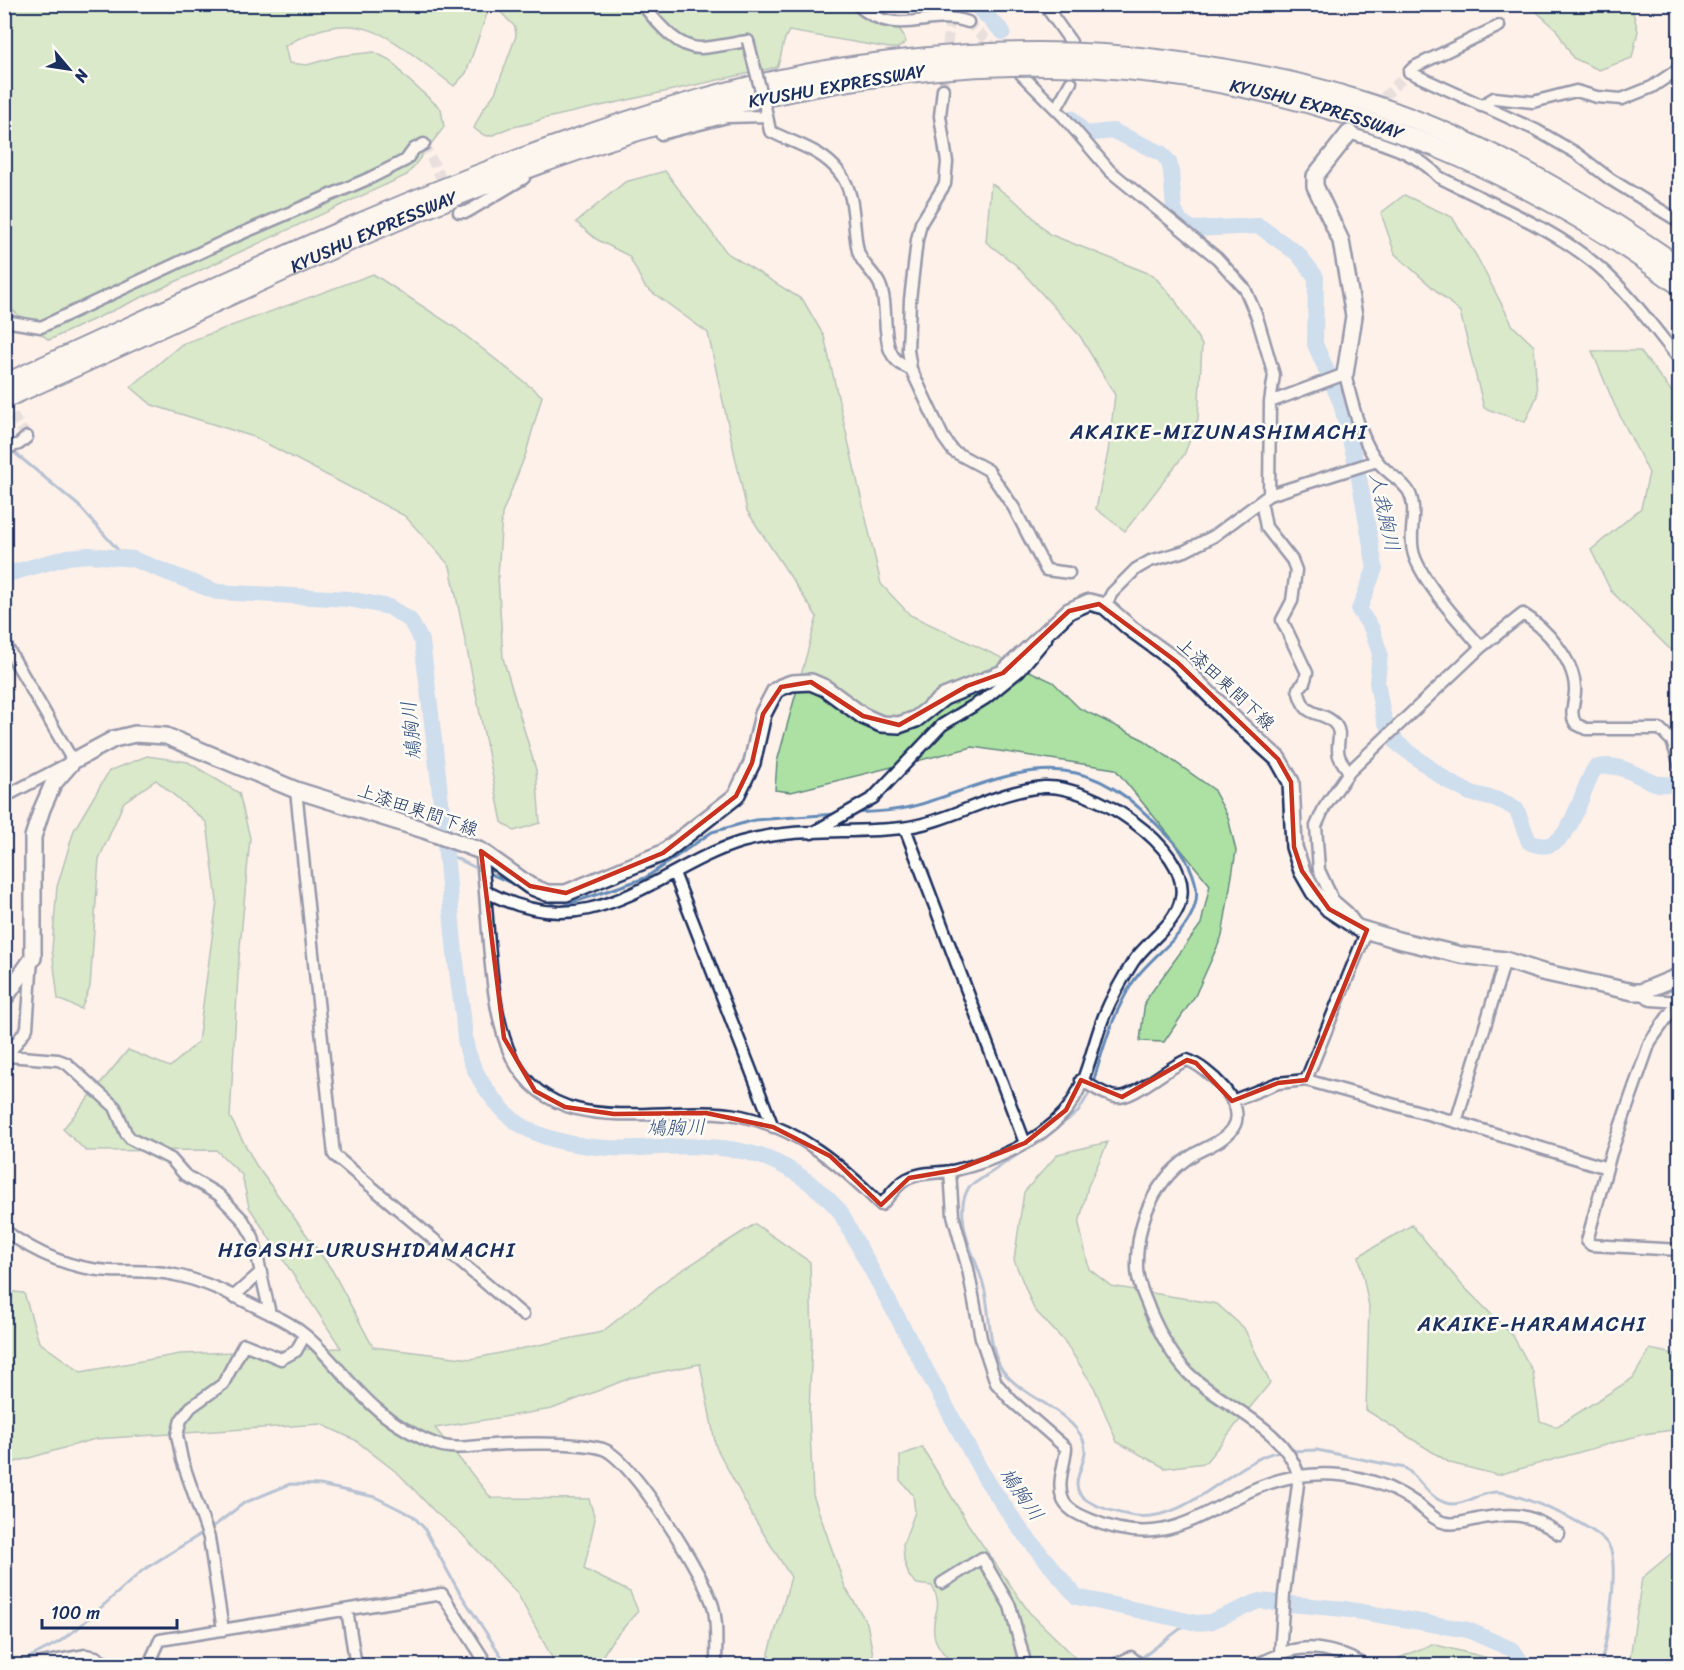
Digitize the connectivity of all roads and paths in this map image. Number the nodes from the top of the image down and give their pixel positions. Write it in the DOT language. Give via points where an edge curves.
graph roads {
  1 [pos="642,4"];
  2 [pos="856,4"];
  3 [pos="1044,4"];
  4 [pos="968,22"];
  5 [pos="1499,26"];
  6 [pos="1071,42"];
  7 [pos="1164,67"];
  8 [pos="1680,68"];
  9 [pos="1021,74"];
  10 [pos="1071,82"];
  11 [pos="943,89"];
  12 [pos="1481,106"];
  13 [pos="1056,109"];
  14 [pos="766,113"];
  15 [pos="1349,133"];
  16 [pos="424,144"];
  17 [pos="459,212"];
  18 [pos="1680,222"];
  19 [pos="1680,267"];
  20 [pos="1680,286"];
  21 [pos="4,321"];
  22 [pos="1680,360"];
  23 [pos="911,369"];
  24 [pos="45,373"];
  25 [pos="1346,374"];
  26 [pos="4,384"];
  27 [pos="4,399"];
  28 [pos="1270,402"];
  29 [pos="27,437"];
  30 [pos="4,449"];
  31 [pos="1377,462"];
  32 [pos="1265,498"];
  33 [pos="1069,573"];
  34 [pos="1105,606"];
  35 [pos="1054,626"];
  36 [pos="4,642"];
  37 [pos="1481,647"];
  38 [pos="73,761"];
  39 [pos="1680,766"];
  40 [pos="1349,772"];
  41 [pos="296,790"];
  42 [pos="4,797"];
  43 [pos="905,828"];
  44 [pos="812,833"];
  45 [pos="481,851"];
  46 [pos="674,873"];
  47 [pos="487,892"];
  48 [pos="1363,929"];
  49 [pos="33,958"];
  50 [pos="1505,960"];
  51 [pos="1680,976"];
  52 [pos="1641,992"];
  53 [pos="4,999"];
  54 [pos="1679,1001"];
  55 [pos="6,1057"];
  56 [pos="1081,1080"];
  57 [pos="1306,1080"];
  58 [pos="1232,1101"];
  59 [pos="1456,1122"];
  60 [pos="773,1126"];
  61 [pos="1026,1143"];
  62 [pos="1607,1168"];
  63 [pos="950,1171"];
  64 [pos="4,1230"];
  65 [pos="1680,1250"];
  66 [pos="261,1272"];
  67 [pos="233,1297"];
  68 [pos="270,1314"];
  69 [pos="523,1315"];
  70 [pos="304,1335"];
  71 [pos="1299,1476"];
  72 [pos="1559,1534"];
  73 [pos="942,1583"];
  74 [pos="346,1610"];
  75 [pos="223,1630"];
  76 [pos="1281,1654"];
  77 [pos="26,1665"];
  78 [pos="111,1665"];
  79 [pos="148,1665"];
  80 [pos="356,1665"];
  81 [pos="488,1665"];
  82 [pos="716,1665"];
  83 [pos="1026,1665"];
  84 [pos="1113,1665"];
  85 [pos="1142,1665"];
  86 [pos="1253,1665"];
  87 [pos="1367,1665"];
  1 -- 14 [label="street, bridge" via="659,24 688,45 701,48 748,41"];
  2 -- 4 [label="street" via="892,23"];
  3 -- 6 [label="street"];
  5 -- 12 [label="street" via="1408,72"];
  7 -- 19 [label="highway, KYUSHU EXPRESSWAY" via="1303,84 1405,116 1532,174"];
  7 -- 20 [label="highway, KYUSHU EXPRESSWAY" via="1348,114 1461,157 1587,224"];
  7 -- 24 [label="highway, KYUSHU EXPRESSWAY, bridge" via="1051,64 861,72 742,101 634,132 512,174"];
  8 -- 12 [label="street" via="1652,87 1622,99 1576,91 1533,102 1494,98"];
  9 -- 13 [label="street"];
  10 -- 13 [label="street"];
  11 -- 23 [label="street" via="940,116 945,184 921,223 917,240 910,300"];
  12 -- 18 [label="street" via="1576,153"];
  13 -- 28 [label="street" via="1110,171 1217,258 1245,289 1274,375"];
  14 -- 17 [label="street" via="727,117 611,146 546,167 466,212"];
  14 -- 23 [label="street" via="770,131 821,154 846,184 858,253 880,285 889,348 894,360"];
  15 -- 22 [label="street" via="1412,154 1439,177 1568,243 1600,268"];
  15 -- 25 [label="main road" via="1315,176 1315,186 1341,241 1354,316"];
  16 -- 21 [label="street" via="406,160 370,178 41,327"];
  23 -- 33 [label="street" via="953,451 988,470 1014,508 1046,570"];
  24 -- 26 [label="highway, KYUSHU EXPRESSWAY"];
  24 -- 27 [label="highway, KYUSHU EXPRESSWAY"];
  25 -- 28 [label="street"];
  25 -- 31 [label="street" via="1353,405"];
  28 -- 32 [label="street"];
  29 -- 30 [label="street"];
  31 -- 32 [label="street"];
  31 -- 37 [label="street" via="1408,490 1413,505 1412,542 1421,569 1450,612"];
  32 -- 34 [label="street" via="1214,536 1136,568"];
  32 -- 40 [label="street" via="1266,527 1296,570 1293,601 1282,620 1307,673 1298,689 1301,700 1310,712 1333,721 1340,731 1338,754"];
  34 -- 35 [label="main road, 上漆田東間下線" via="1089,602 1080,605"];
  34 -- 48 [label="main road, 上漆田東間下線" via="1177,662 1278,759 1291,782 1294,847 1302,871 1329,909"];
  35 -- 44 [label="street" via="1019,671 986,698 942,725 873,798"];
  35 -- 45 [label="main road, 上漆田東間下線" via="1003,674 959,689 916,719 899,725 881,724 863,716 811,682 781,687 763,714 752,763 736,796 663,854 628,869 566,892 548,893 530,886"];
  36 -- 38 [label="street"];
  37 -- 39 [label="street" via="1523,614 1537,623 1569,665 1575,685 1572,714 1576,724 1586,729 1660,729 1672,741"];
  37 -- 40 [label="street"];
  38 -- 41 [label="main road, 上漆田東間下線" via="114,739 151,733 195,747"];
  38 -- 42 [label="street"];
  38 -- 49 [label="main road, 上漆田東間下線" via="53,784 33,837"];
  40 -- 48 [label="street" via="1316,826 1316,848 1324,885 1333,900"];
  41 -- 45 [label="main road, 上漆田東間下線"];
  41 -- 69 [label="street" via="334,1155"];
  43 -- 44 [label="street"];
  43 -- 56 [label="street" via="1021,791 1069,789 1124,813 1172,862 1179,877 1181,901 1170,922 1134,960 1114,994"];
  43 -- 61 [label="street"];
  44 -- 46 [label="street" via="745,841"];
  45 -- 47 [label="street"];
  46 -- 47 [label="street" via="613,901 569,913 507,902"];
  46 -- 60 [label="street"];
  47 -- 60 [label="street" via="495,988 504,1038 512,1058 536,1091 566,1107 614,1114 741,1116"];
  48 -- 50 [label="main road, 上漆田東間下線" via="1461,955"];
  48 -- 57 [label="street"];
  49 -- 53 [label="main road"];
  49 -- 55 [label="street" via="27,1028"];
  50 -- 52 [label="main road, 上漆田東間下線" via="1564,978"];
  50 -- 59 [label="street"];
  51 -- 52 [label="main road"];
  52 -- 54 [label="street" via="1651,1000"];
  54 -- 62 [label="street" via="1650,1042"];
  55 -- 66 [label="street" via="58,1060 73,1068 115,1107 131,1138 165,1155 185,1175 219,1196 243,1220 253,1237"];
  56 -- 58 [label="street" via="1122,1097 1187,1060 1196,1063"];
  56 -- 61 [label="street" via="1066,1110"];
  57 -- 58 [label="street" via="1278,1083"];
  57 -- 59 [label="street"];
  58 -- 71 [label="street" via="1237,1113 1228,1135 1174,1167 1149,1205 1142,1221 1138,1282 1173,1356 1190,1374 1281,1443 1294,1460"];
  59 -- 62 [label="street"];
  60 -- 63 [label="street" via="830,1156 881,1205 896,1186 909,1178"];
  61 -- 63 [label="street" via="1001,1156"];
  62 -- 65 [label="street" via="1588,1243"];
  63 -- 71 [label="street" via="953,1215 981,1338 996,1383 1066,1448 1060,1485 1062,1500 1068,1508 1108,1527 1167,1531 1272,1483"];
  64 -- 67 [label="street" via="48,1256 77,1266 174,1275"];
  66 -- 67 [label="street"];
  66 -- 68 [label="street"];
  67 -- 68 [label="street"];
  68 -- 70 [label="street"];
  70 -- 75 [label="street" via="296,1351 281,1359 244,1344 223,1384 191,1407 181,1420 177,1435 209,1538"];
  70 -- 82 [label="street" via="378,1410 439,1446 561,1445 603,1449 615,1457 636,1478 673,1532 712,1602 716,1616"];
  71 -- 72 [label="street" via="1333,1474 1367,1479 1385,1485 1444,1523 1461,1524 1509,1514 1535,1518"];
  71 -- 76 [label="street" via="1284,1594"];
  73 -- 83 [label="street" via="982,1558 1010,1606"];
  74 -- 75 [label="street"];
  74 -- 80 [label="street"];
  74 -- 81 [label="street" via="442,1594"];
  75 -- 79 [label="street" via="160,1640"];
  76 -- 86 [label="street"];
  76 -- 87 [label="street" via="1320,1649"];
  77 -- 78 [label="street" via="86,1656"];
  84 -- 85 [label="street" via="1131,1657"];
}
